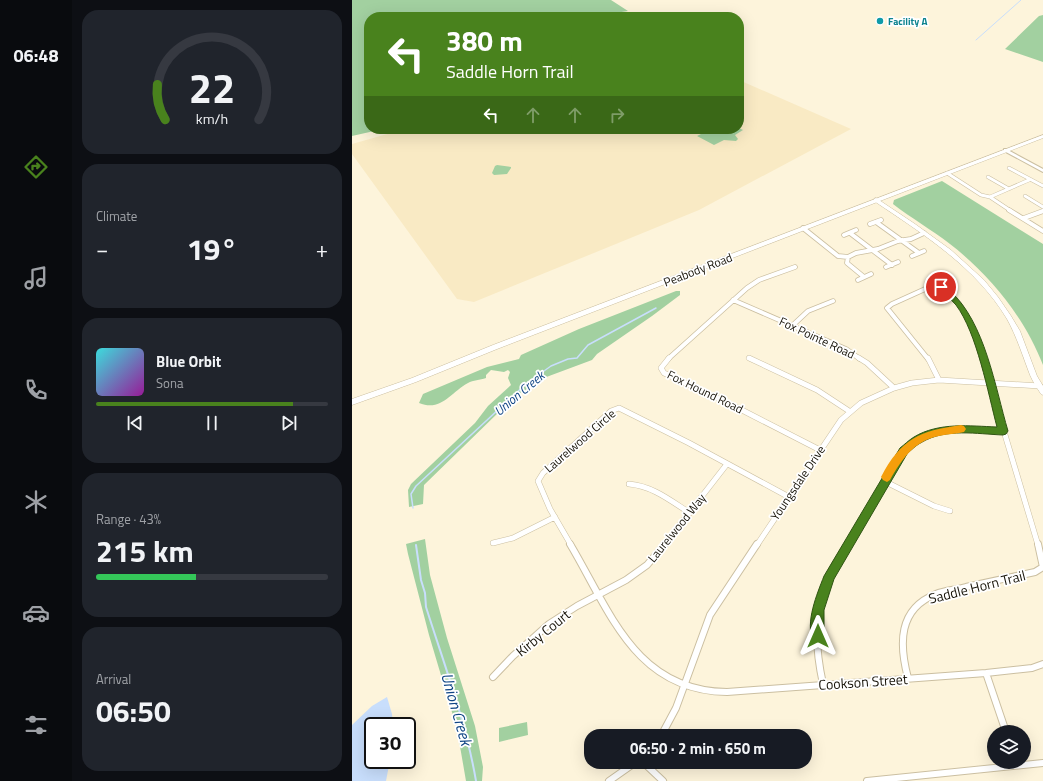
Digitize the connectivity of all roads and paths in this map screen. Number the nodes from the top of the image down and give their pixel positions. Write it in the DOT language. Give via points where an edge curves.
graph roads {
  1 [pos="1043,136"];
  2 [pos="1005,150"];
  3 [pos="1009,168"];
  4 [pos="1043,170"];
  5 [pos="947,173"];
  6 [pos="988,177"];
  7 [pos="1030,180"];
  8 [pos="1043,186"];
  9 [pos="1009,189"];
  10 [pos="1025,196"];
  11 [pos="990,197"];
  12 [pos="876,200"];
  13 [pos="1043,207"];
  14 [pos="1043,210"];
  15 [pos="1024,218"];
  16 [pos="881,220"];
  17 [pos="876,222"];
  18 [pos="870,224"];
  19 [pos="803,228"];
  20 [pos="856,230"];
  21 [pos="1043,231"];
  22 [pos="850,233"];
  23 [pos="924,233"];
  24 [pos="844,235"];
  25 [pos="901,240"];
  26 [pos="872,250"];
  27 [pos="924,251"];
  28 [pos="919,253"];
  29 [pos="912,256"];
  30 [pos="848,257"];
  31 [pos="898,262"];
  32 [pos="892,265"];
  33 [pos="795,267"];
  34 [pos="886,268"];
  35 [pos="871,274"];
  36 [pos="864,277"];
  37 [pos="858,280"];
  38 [pos="733,300"];
  39 [pos="833,300"];
  40 [pos="794,325"];
  41 [pos="749,358"];
  42 [pos="939,380"];
  43 [pos="990,383"];
  44 [pos="894,388"];
  45 [pos="1042,388"];
  46 [pos="352,402"];
  47 [pos="850,411"];
  48 [pos="1003,431"];
  49 [pos="820,450"];
  50 [pos="727,464"];
  51 [pos="884,481"];
  52 [pos="629,484"];
  53 [pos="789,496"];
  54 [pos="950,511"];
  55 [pos="690,512"];
  56 [pos="555,517"];
  57 [pos="493,543"];
  58 [pos="598,595"];
  59 [pos="1043,664"];
  60 [pos="986,673"];
  61 [pos="493,677"];
  62 [pos="908,678"];
  63 [pos="684,684"];
  64 [pos="823,684"];
  65 [pos="1004,725"];
  66 [pos="665,729"];
  67 [pos="1031,763"];
  68 [pos="1043,763"];
  69 [pos="987,767"];
  70 [pos="626,769"];
  71 [pos="650,769"];
  72 [pos="609,781"];
  73 [pos="663,781"];
  74 [pos="867,781"];
  1 -- 2 [label="main road, Peabody Road"];
  2 -- 4 [label="street"];
  2 -- 5 [label="main road, Peabody Road"];
  3 -- 7 [label="street"];
  5 -- 11 [label="street" via="981,195"];
  5 -- 12 [label="main road, Peabody Road"];
  6 -- 9 [label="street"];
  7 -- 8 [label="street"];
  7 -- 9 [label="street"];
  9 -- 11 [label="street"];
  10 -- 13 [label="street"];
  11 -- 15 [label="street"];
  12 -- 19 [label="main road, Peabody Road"];
  12 -- 23 [label="main road"];
  14 -- 15 [label="street"];
  15 -- 21 [label="street"];
  16 -- 17 [label="street"];
  17 -- 18 [label="street"];
  17 -- 25 [label="street"];
  19 -- 30 [label="street" via="838,256"];
  19 -- 46 [label="main road, Peabody Road" via="407,383"];
  20 -- 22 [label="street"];
  22 -- 24 [label="street"];
  22 -- 26 [label="street"];
  23 -- 25 [label="street"];
  23 -- 45 [label="main road" via="960,260 1000,304 1018,334 1035,378"];
  25 -- 26 [label="street"];
  25 -- 28 [label="street"];
  26 -- 30 [label="street"];
  26 -- 32 [label="street"];
  27 -- 28 [label="street"];
  28 -- 29 [label="street"];
  30 -- 36 [label="street" via="847,263"];
  31 -- 32 [label="street"];
  32 -- 34 [label="street"];
  33 -- 38 [label="street" via="759,280"];
  35 -- 36 [label="street"];
  36 -- 37 [label="street"];
  38 -- 40 [label="street, Fox Pointe Road"];
  38 -- 49 [label="street, Fox Hound Road" via="663,363 661,370"];
  39 -- 40 [label="street" via="808,311"];
  40 -- 44 [label="street, Fox Pointe Road" via="846,349"];
  41 -- 47 [label="street" via="817,390"];
  42 -- 43 [label="street, Youngsdale Drive"];
  42 -- 43 [label="street, Saddle Horn Trail" via="927,356 888,308 934,285 950,294 964,310"];
  42 -- 44 [label="street, Youngsdale Drive"];
  43 -- 45 [label="street, Youngsdale Drive"];
  43 -- 48 [label="street, Saddle Horn Trail"];
  44 -- 47 [label="street, Youngsdale Drive" via="875,395"];
  47 -- 49 [label="street, Youngsdale Drive" via="840,420"];
  48 -- 51 [label="street" via="959,429 927,435 903,451"];
  48 -- 62 [label="street, Saddle Horn Trail" via="1031,518 1043,567 1035,572 934,595 916,605 902,635"];
  49 -- 53 [label="street, Youngsdale Drive"];
  50 -- 53 [label="street, Laurelwood Circle"];
  50 -- 55 [label="street, Laurelwood Way"];
  50 -- 56 [label="street, Laurelwood Circle" via="625,410 615,409 540,477 540,487"];
  51 -- 54 [label="street" via="934,506"];
  51 -- 64 [label="street" via="829,576 821,597 817,628"];
  52 -- 55 [label="street" via="638,484 652,490"];
  53 -- 63 [label="street, Youngsdale Drive" via="710,615"];
  55 -- 58 [label="street, Laurelwood Way" via="647,566"];
  56 -- 57 [label="street" via="513,538"];
  56 -- 58 [label="street, Laurelwood Circle"];
  58 -- 61 [label="street, Kirby Court" via="549,624"];
  58 -- 63 [label="street, Laurelwood Circle" via="620,633 638,656 673,680"];
  59 -- 60 [label="street, Cookson Street" via="1032,668"];
  60 -- 62 [label="street, Cookson Street"];
  60 -- 65 [label="street"];
  62 -- 64 [label="street, Cookson Street"];
  63 -- 64 [label="street, Cookson Street" via="696,689 727,692"];
  63 -- 66 [label="street, Youngsdale Drive" via="676,708"];
  67 -- 68 [label="street"];
  69 -- 74 [label="street"];
  70 -- 72 [label="street"];
  71 -- 73 [label="street"];
}
